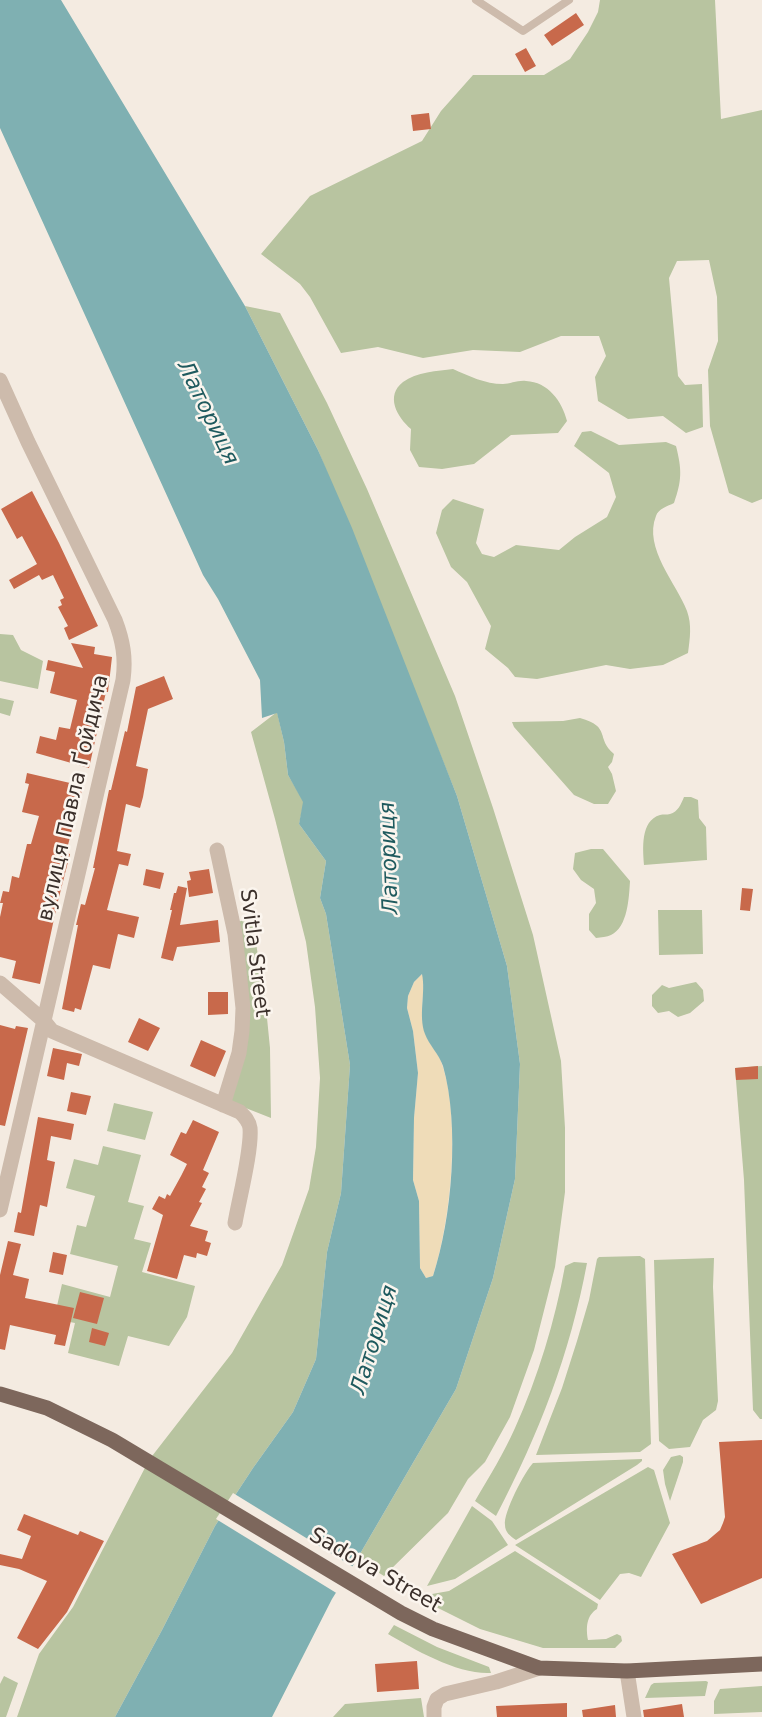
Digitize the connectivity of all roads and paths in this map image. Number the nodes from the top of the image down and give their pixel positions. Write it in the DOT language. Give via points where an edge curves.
graph roads {
  1 [pos="476,0"];
  2 [pos="569,0"];
  3 [pos="0,380"];
  4 [pos="217,849"];
  5 [pos="0,983"];
  6 [pos="44,1021"];
  7 [pos="223,1104"];
  8 [pos="0,1210"];
  9 [pos="235,1223"];
  10 [pos="0,1394"];
  11 [pos="762,1664"];
  12 [pos="539,1668"];
  13 [pos="627,1671"];
  14 [pos="434,1717"];
  15 [pos="634,1717"];
  1 -- 2 [label="lane" via="523,31"];
  3 -- 6 [label="street, вулиця Павла Ґойдича" via="115,620 126,662"];
  4 -- 7 [label="street, Svitla Street" via="235,934 243,1008 239,1053"];
  5 -- 6 [label="street"];
  6 -- 7 [label="street" via="52,1031"];
  6 -- 8 [label="street, вулиця Павла Ґойдича"];
  7 -- 9 [label="street" via="247,1118 250,1128"];
  10 -- 12 [label="main road, Sadova Street" via="47,1408 112,1440 433,1629"];
  11 -- 13 [label="main road, Sadova Street"];
  12 -- 13 [label="main road, Sadova Street"];
  12 -- 14 [label="street" via="445,1694 437,1699"];
  13 -- 15 [label="street"];
}
